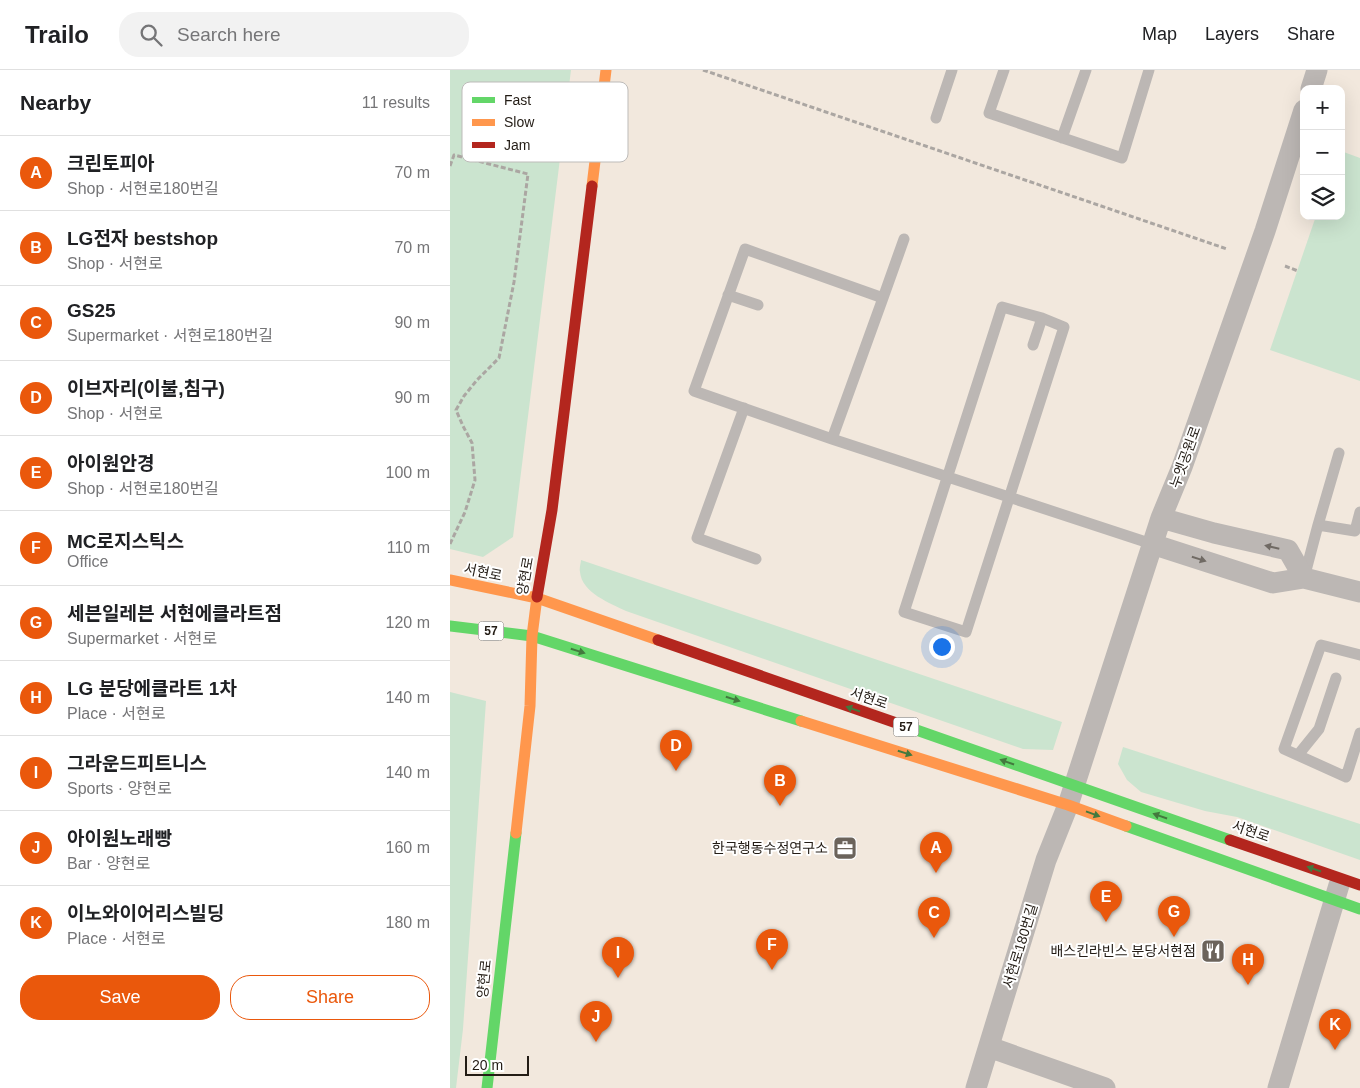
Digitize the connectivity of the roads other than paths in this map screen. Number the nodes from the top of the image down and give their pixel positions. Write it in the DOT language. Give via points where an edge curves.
graph roads {
  1 [pos="952,70"];
  2 [pos="1004,70"];
  3 [pos="1086,70"];
  4 [pos="1149,70"];
  5 [pos="1317,70"];
  6 [pos="1312,85"];
  7 [pos="936,118"];
  8 [pos="1300,122"];
  9 [pos="1062,138"];
  10 [pos="595,162"];
  11 [pos="904,239"];
  12 [pos="728,294"];
  13 [pos="883,298"];
  14 [pos="758,305"];
  15 [pos="1042,318"];
  16 [pos="1033,345"];
  17 [pos="744,408"];
  18 [pos="832,438"];
  19 [pos="1339,452"];
  20 [pos="948,477"];
  21 [pos="1010,497"];
  22 [pos="1360,512"];
  23 [pos="1161,518"];
  24 [pos="1318,525"];
  25 [pos="1152,544"];
  26 [pos="756,559"];
  27 [pos="1304,578"];
  28 [pos="450,580"];
  29 [pos="1360,592"];
  30 [pos="537,598"];
  31 [pos="450,626"];
  32 [pos="532,636"];
  33 [pos="1360,655"];
  34 [pos="1336,678"];
  35 [pos="1360,733"];
  36 [pos="1298,755"];
  37 [pos="1071,795"];
  38 [pos="1350,881"];
  39 [pos="1335,900"];
  40 [pos="1360,909"];
  41 [pos="988,1048"];
  42 [pos="487,1088"];
  43 [pos="976,1088"];
  44 [pos="1105,1088"];
  45 [pos="1278,1088"];
  1 -- 7 [label="lane"];
  2 -- 9 [label="lane" via="989,113"];
  3 -- 9 [label="lane"];
  4 -- 9 [label="lane" via="1122,158"];
  5 -- 6 [label="street"];
  8 -- 23 [label="street, 누엣공원로" via="1262,240"];
  10 -- 30 [label="main road, 양현로" via="552,510"];
  11 -- 13 [label="lane"];
  12 -- 13 [label="lane" via="745,249"];
  12 -- 14 [label="lane"];
  12 -- 17 [label="lane" via="694,390"];
  13 -- 18 [label="lane"];
  15 -- 16 [label="lane"];
  15 -- 20 [label="lane" via="1002,307"];
  15 -- 21 [label="lane" via="1064,327"];
  17 -- 18 [label="lane"];
  17 -- 26 [label="lane" via="697,538"];
  18 -- 20 [label="lane"];
  19 -- 24 [label="lane"];
  20 -- 21 [label="lane"];
  20 -- 21 [label="lane" via="904,612 966,632"];
  21 -- 25 [label="lane"];
  22 -- 24 [label="lane" via="1355,531"];
  23 -- 25 [label="street, 누엣공원로"];
  27 -- 23 [label="street, one-way" via="1288,550 1214,534"];
  24 -- 27 [label="lane"];
  25 -- 27 [label="street, one-way" via="1273,583"];
  25 -- 37 [label="street, 누엣공원로"];
  27 -- 29 [label="street"];
  28 -- 30 [label="main road, 서현로 / 57"];
  30 -- 32 [label="main road, 양현로"];
  37 -- 30 [label="main road, 서현로 / 57, one-way"];
  31 -- 32 [label="main road, 서현로 / 57"];
  32 -- 37 [label="main road, 서현로 / 57, one-way"];
  32 -- 42 [label="main road, 양현로" via="530,706"];
  33 -- 36 [label="lane" via="1321,645 1284,748"];
  34 -- 36 [label="lane" via="1319,729"];
  35 -- 36 [label="lane" via="1346,777"];
  38 -- 37 [label="main road, 서현로 / 57, one-way"];
  37 -- 39 [label="main road, 서현로 / 57, one-way"];
  37 -- 41 [label="street, 서현로180번길" via="1046,860"];
  38 -- 39 [label="street"];
  39 -- 40 [label="main road, 서현로 / 57"];
  39 -- 45 [label="street"];
  41 -- 43 [label="street, 서현로180번길"];
  41 -- 44 [label="street"];
}
